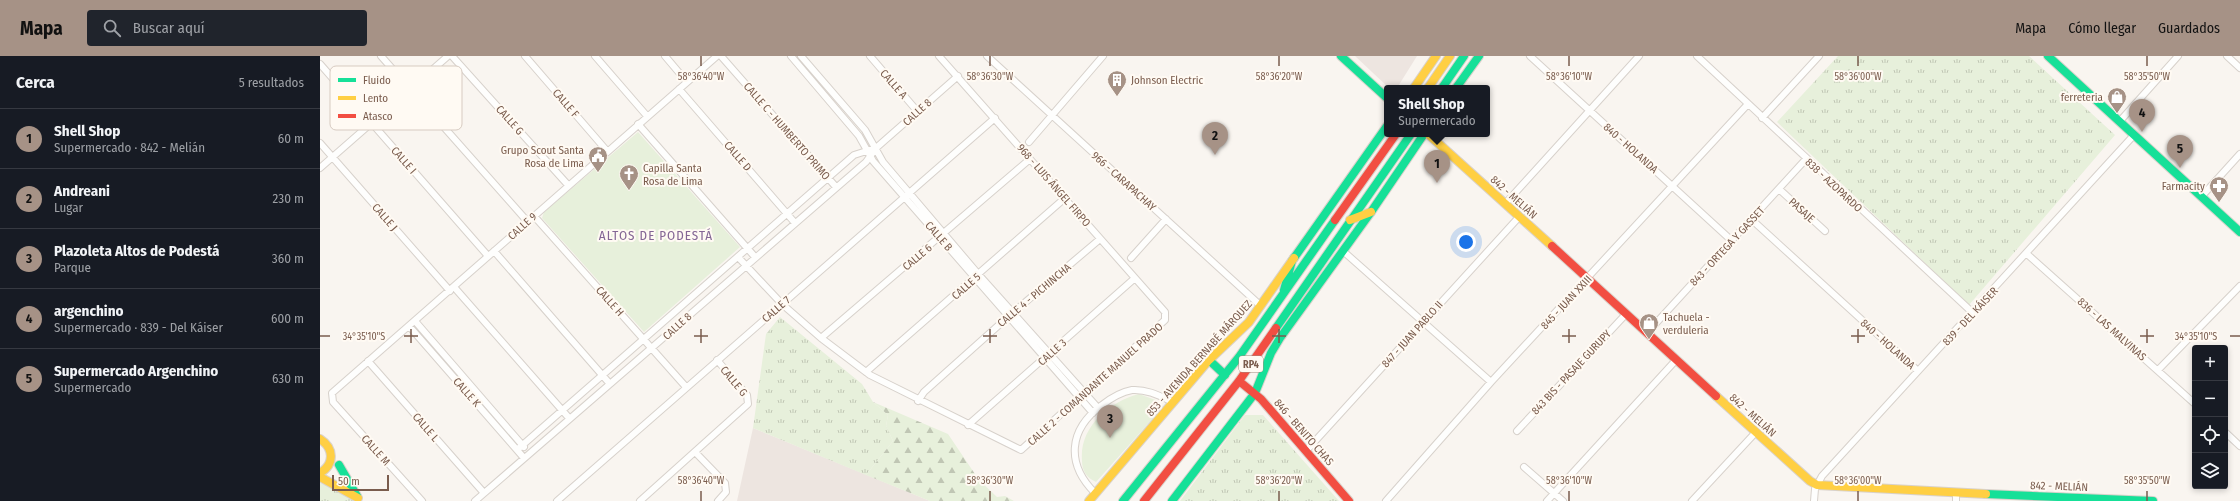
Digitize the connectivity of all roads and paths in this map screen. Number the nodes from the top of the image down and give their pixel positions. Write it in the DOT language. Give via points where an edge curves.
graph roads {
  1 [pos="381,56"];
  2 [pos="448,56"];
  3 [pos="452,56"];
  4 [pos="525,56"];
  5 [pos="595,56"];
  6 [pos="665,56"];
  7 [pos="716,56"];
  8 [pos="721,56"];
  9 [pos="791,56"];
  10 [pos="800,56"];
  11 [pos="870,56"];
  12 [pos="940,56"];
  13 [pos="987,56"];
  14 [pos="1103,56"];
  15 [pos="1341,56"];
  16 [pos="1436,56"];
  17 [pos="1450,56"];
  18 [pos="1464,56"];
  19 [pos="1479,56"];
  20 [pos="1530,56"];
  21 [pos="1639,56"];
  22 [pos="1697,56"];
  23 [pos="1819,56"];
  24 [pos="2178,56"];
  25 [pos="2227,56"];
  26 [pos="2054,58"];
  27 [pos="320,64"];
  28 [pos="390,66"];
  29 [pos="437,66"];
  30 [pos="461,66"];
  31 [pos="462,67"];
  32 [pos="2240,68"];
  33 [pos="330,76"];
  34 [pos="958,76"];
  35 [pos="687,82"];
  36 [pos="1416,85"];
  37 [pos="1430,85"];
  38 [pos="1444,85"];
  39 [pos="1458,85"];
  40 [pos="680,88"];
  41 [pos="1384,95"];
  42 [pos="1748,104"];
  43 [pos="1590,110"];
  44 [pos="918,112"];
  45 [pos="1052,115"];
  46 [pos="648,116"];
  47 [pos="995,118"];
  48 [pos="1762,118"];
  49 [pos="2120,121"];
  50 [pos="638,124"];
  51 [pos="365,130"];
  52 [pos="377,130"];
  53 [pos="446,130"];
  54 [pos="1384,130"];
  55 [pos="2134,135"];
  56 [pos="1394,137"];
  57 [pos="1409,137"];
  58 [pos="1422,137"];
  59 [pos="1431,137"];
  60 [pos="1029,142"];
  61 [pos="320,143"];
  62 [pos="876,148"];
  63 [pos="608,151"];
  64 [pos="869,154"];
  65 [pos="2240,154"];
  66 [pos="332,157"];
  67 [pos="1030,159"];
  68 [pos="1806,159"];
  69 [pos="320,168"];
  70 [pos="828,177"];
  71 [pos="568,185"];
  72 [pos="1672,186"];
  73 [pos="836,187"];
  74 [pos="1779,189"];
  75 [pos="907,195"];
  76 [pos="2202,196"];
  77 [pos="1065,198"];
  78 [pos="1505,204"];
  79 [pos="1371,212"];
  80 [pos="788,213"];
  81 [pos="534,216"];
  82 [pos="1519,217"];
  83 [pos="1166,219"];
  84 [pos="1751,219"];
  85 [pos="1350,220"];
  86 [pos="527,221"];
  87 [pos="795,223"];
  88 [pos="1826,231"];
  89 [pos="2240,232"];
  90 [pos="942,235"];
  91 [pos="1100,239"];
  92 [pos="1731,240"];
  93 [pos="747,248"];
  94 [pos="494,251"];
  95 [pos="1343,251"];
  96 [pos="2027,254"];
  97 [pos="488,256"];
  98 [pos="738,257"];
  99 [pos="755,257"];
  100 [pos="1131,258"];
  101 [pos="1292,261"];
  102 [pos="745,265"];
  103 [pos="978,277"];
  104 [pos="1135,278"];
  105 [pos="1589,279"];
  106 [pos="2240,286"];
  107 [pos="452,289"];
  108 [pos="1281,299"];
  109 [pos="782,304"];
  110 [pos="1261,306"];
  111 [pos="1972,313"];
  112 [pos="1010,314"];
  113 [pos="1626,314"];
  114 [pos="1166,316"];
  115 [pos="415,321"];
  116 [pos="1423,322"];
  117 [pos="409,326"];
  118 [pos="1647,333"];
  119 [pos="821,338"];
  120 [pos="643,339"];
  121 [pos="651,349"];
  122 [pos="1047,356"];
  123 [pos="717,360"];
  124 [pos="1209,360"];
  125 [pos="1676,360"];
  126 [pos="368,361"];
  127 [pos="2158,370"];
  128 [pos="1918,371"];
  129 [pos="866,372"];
  130 [pos="602,375"];
  131 [pos="1225,375"];
  132 [pos="1239,381"];
  133 [pos="1491,382"];
  134 [pos="610,384"];
  135 [pos="686,387"];
  136 [pos="1255,393"];
  137 [pos="1082,395"];
  138 [pos="331,398"];
  139 [pos="918,401"];
  140 [pos="2192,401"];
  141 [pos="1173,402"];
  142 [pos="562,410"];
  143 [pos="1096,410"];
  144 [pos="569,418"];
  145 [pos="968,426"];
  146 [pos="1517,431"];
  147 [pos="1756,432"];
  148 [pos="2228,435"];
  149 [pos="320,439"];
  150 [pos="2240,446"];
  151 [pos="520,447"];
  152 [pos="330,448"];
  153 [pos="1306,451"];
  154 [pos="530,452"];
  155 [pos="695,452"];
  156 [pos="524,458"];
  157 [pos="339,465"];
  158 [pos="1524,467"];
  159 [pos="320,473"];
  160 [pos="320,477"];
  161 [pos="1817,484"];
  162 [pos="484,493"];
  163 [pos="1095,493"];
  164 [pos="1554,493"];
  165 [pos="1956,497"];
  166 [pos="2067,499"];
  167 [pos="360,500"];
  168 [pos="422,501"];
  169 [pos="475,501"];
  170 [pos="557,501"];
  171 [pos="640,501"];
  172 [pos="718,501"];
  173 [pos="1089,501"];
  174 [pos="1123,501"];
  175 [pos="1144,501"];
  176 [pos="1172,501"];
  177 [pos="1349,501"];
  178 [pos="1386,501"];
  179 [pos="1548,501"];
  180 [pos="1563,501"];
  181 [pos="1692,501"];
  182 [pos="1814,501"];
  183 [pos="2153,501"];
  1 -- 28 [label="street"];
  2 -- 29 [label="street"];
  3 -- 30 [label="street, CALLE G"];
  4 -- 63 [label="street, CALLE F"];
  5 -- 46 [label="street"];
  6 -- 35 [label="street"];
  7 -- 35 [label="street, CALLE 9"];
  8 -- 70 [label="street, CALLE C - HUMBERTO PRIMO"];
  9 -- 64 [label="street, CALLE B" via="858,136"];
  10 -- 62 [label="street, CALLE B" via="865,130"];
  11 -- 44 [label="street, CALLE A"];
  12 -- 34 [label="street, 968 - LUIS ÁNGEL FIRPO"];
  13 -- 45 [label="street, 966 - CARAPACHAY"];
  14 -- 45 [label="street"];
  15 -- 41 [label="street"];
  16 -- 36 [label="street"];
  17 -- 37 [label="street"];
  18 -- 38 [label="street"];
  19 -- 39 [label="street"];
  20 -- 43 [label="street, 840 - HOLANDA"];
  21 -- 43 [label="street"];
  22 -- 42 [label="street, 838 - AZOPARDO"];
  23 -- 48 [label="street"];
  24 -- 49 [label="street"];
  25 -- 32 [label="street"];
  26 -- 49 [label="street"];
  27 -- 33 [label="street, CALLE I"];
  31 -- 71 [label="street, CALLE G"];
  34 -- 44 [label="street, CALLE 8"];
  34 -- 47 [label="street, 968 - LUIS ÁNGEL FIRPO"];
  35 -- 40 [label="street, CALLE 9"];
  40 -- 46 [label="street, CALLE 9"];
  40 -- 80 [label="street, CALLE D"];
  42 -- 48 [label="street, 838 - AZOPARDO"];
  42 -- 72 [label="street, 845 - JUAN XXIII"];
  43 -- 72 [label="street, 840 - HOLANDA"];
  43 -- 78 [label="street"];
  44 -- 62 [label="street, CALLE 8"];
  45 -- 60 [label="street"];
  45 -- 83 [label="street, 966 - CARAPACHAY"];
  46 -- 50 [label="street, CALLE 9"];
  47 -- 67 [label="street, 968 - LUIS ÁNGEL FIRPO"];
  47 -- 75 [label="street, CALLE 7"];
  48 -- 68 [label="street, 838 - AZOPARDO"];
  49 -- 55 [label="street"];
  50 -- 63 [label="street, CALLE 9"];
  50 -- 93 [label="street"];
  51 -- 66 [label="street"];
  52 -- 97 [label="street, CALLE I"];
  53 -- 86 [label="street"];
  54 -- 101 [label="street, 853 - AVENIDA BERNABÉ MÁRQUEZ"];
  55 -- 76 [label="street"];
  55 -- 96 [label="street, 839 - DEL KÁISER"];
  56 -- 108 [label="street, RP4"];
  57 -- 85 [label="street, RP4"];
  58 -- 79 [label="street"];
  59 -- 78 [label="street, 842 - MELIÁN"];
  61 -- 66 [label="street, CALLE J"];
  62 -- 64 [label="street, CALLE 8"];
  62 -- 75 [label="street, CALLE B"];
  63 -- 71 [label="street, CALLE 9"];
  64 -- 70 [label="street, CALLE 8" via="854,155"];
  64 -- 73 [label="street, CALLE 8"];
  64 -- 75 [label="street, CALLE B"];
  65 -- 76 [label="street"];
  66 -- 69 [label="street"];
  66 -- 107 [label="street, CALLE J"];
  67 -- 77 [label="street, 968 - LUIS ÁNGEL FIRPO"];
  67 -- 90 [label="street, CALLE 6"];
  68 -- 74 [label="street, 843 - ORTEGA Y GASSET"];
  68 -- 111 [label="street, 838 - AZOPARDO"];
  70 -- 73 [label="street, CALLE C - HUMBERTO PRIMO"];
  70 -- 80 [label="street, CALLE 8"];
  71 -- 81 [label="street, CALLE 9"];
  72 -- 92 [label="street, 840 - HOLANDA"];
  72 -- 105 [label="street, 845 - JUAN XXIII"];
  73 -- 87 [label="street, CALLE 8"];
  74 -- 84 [label="street, 843 - ORTEGA Y GASSET"];
  74 -- 88 [label="street, PASAJE"];
  75 -- 90 [label="street, CALLE B"];
  75 -- 109 [label="street, CALLE 7"];
  76 -- 89 [label="street"];
  77 -- 91 [label="street, 968 - LUIS ÁNGEL FIRPO"];
  77 -- 103 [label="street, CALLE 5"];
  78 -- 82 [label="street, 842 - MELIÁN"];
  79 -- 85 [label="street"];
  79 -- 95 [label="street"];
  80 -- 87 [label="street, CALLE D"];
  80 -- 93 [label="street, CALLE 8"];
  81 -- 86 [label="street, CALLE 9"];
  81 -- 120 [label="street, CALLE H"];
  82 -- 105 [label="street, 842 - MELIÁN"];
  82 -- 116 [label="street, 847 - JUAN PABLO II"];
  83 -- 100 [label="street"];
  83 -- 110 [label="street, 966 - CARAPACHAY"];
  84 -- 92 [label="street, 843 - ORTEGA Y GASSET"];
  84 -- 128 [label="street, 840 - HOLANDA"];
  85 -- 132 [label="street, RP4"];
  86 -- 94 [label="street, CALLE 9"];
  87 -- 99 [label="street, CALLE 8"];
  90 -- 103 [label="street, CALLE B"];
  90 -- 119 [label="street, CALLE 6"];
  91 -- 104 [label="street, 968 - LUIS ÁNGEL FIRPO"];
  91 -- 112 [label="street, CALLE 4 - PICHINCHA"];
  92 -- 118 [label="street, 843 - ORTEGA Y GASSET"];
  93 -- 98 [label="street, CALLE 8"];
  93 -- 99 [label="street"];
  94 -- 97 [label="street, CALLE 9"];
  94 -- 130 [label="street"];
  95 -- 116 [label="street"];
  95 -- 136 [label="street" via="1275,346"];
  96 -- 111 [label="street, 839 - DEL KÁISER"];
  96 -- 127 [label="street, 836 - LAS MALVINAS"];
  97 -- 107 [label="street, CALLE 9"];
  98 -- 102 [label="street"];
  98 -- 120 [label="street, CALLE 8"];
  99 -- 102 [label="street, CALLE 8"];
  101 -- 108 [label="street"];
  101 -- 110 [label="street, 853 - AVENIDA BERNABÉ MÁRQUEZ"];
  102 -- 109 [label="street"];
  102 -- 121 [label="street, CALLE 8"];
  103 -- 112 [label="street, CALLE B"];
  103 -- 129 [label="street, CALLE 5"];
  104 -- 114 [label="street, 968 - LUIS ÁNGEL FIRPO"];
  104 -- 122 [label="street, CALLE 3"];
  105 -- 113 [label="street, 842 - MELIÁN"];
  105 -- 133 [label="street, 845 - JUAN XXIII"];
  106 -- 127 [label="street"];
  107 -- 115 [label="street, CALLE 9"];
  107 -- 142 [label="street, CALLE J"];
  108 -- 131 [label="street, RP4"];
  109 -- 119 [label="street"];
  109 -- 123 [label="street, CALLE 7"];
  110 -- 124 [label="street, 853 - AVENIDA BERNABÉ MÁRQUEZ" via="1249,322"];
  111 -- 128 [label="street, 839 - DEL KÁISER"];
  112 -- 122 [label="street, CALLE B"];
  112 -- 139 [label="street, CALLE 4 - PICHINCHA" via="924,392"];
  113 -- 118 [label="street, 842 - MELIÁN"];
  113 -- 146 [label="street, 843 BIS - PASAJE GURUPY"];
  114 -- 137 [label="street, CALLE 2 - COMANDANTE MANUEL PRADO" via="1165,320"];
  115 -- 117 [label="street, CALLE 9"];
  115 -- 151 [label="street, CALLE K"];
  116 -- 133 [label="street"];
  116 -- 153 [label="street, 847 - JUAN PABLO II"];
  117 -- 126 [label="street, CALLE 9"];
  117 -- 151 [label="street, CALLE K"];
  118 -- 125 [label="street, 842 - MELIÁN"];
  119 -- 129 [label="street"];
  120 -- 121 [label="street, CALLE H"];
  120 -- 130 [label="street, CALLE 8"];
  121 -- 134 [label="street, CALLE 8"];
  121 -- 135 [label="street, CALLE H"];
  122 -- 137 [label="street, CALLE B"];
  122 -- 145 [label="street, CALLE 3"];
  123 -- 135 [label="street, CALLE 7"];
  123 -- 155 [label="street, CALLE G" via="747,396 749,402"];
  124 -- 131 [label="street"];
  124 -- 141 [label="street, 853 - AVENIDA BERNABÉ MÁRQUEZ"];
  125 -- 147 [label="street, 842 - MELIÁN"];
  125 -- 164 [label="street"];
  126 -- 138 [label="street, CALLE 9" via="335,388"];
  126 -- 162 [label="street, CALLE L"];
  127 -- 140 [label="street, 836 - LAS MALVINAS"];
  128 -- 161 [label="street, 839 - DEL KÁISER"];
  129 -- 139 [label="street"];
  130 -- 134 [label="street"];
  130 -- 142 [label="street, CALLE 8"];
  131 -- 174 [label="street, RP4"];
  132 -- 136 [label="street, 846 - BENITO CHAS"];
  132 -- 175 [label="street, RP4"];
  133 -- 178 [label="street, 845 - JUAN XXIII"];
  134 -- 144 [label="street, CALLE 8"];
  135 -- 170 [label="street, CALLE 7"];
  136 -- 153 [label="street, 846 - BENITO CHAS"];
  136 -- 176 [label="street"];
  137 -- 143 [label="street, CALLE B"];
  137 -- 145 [label="street, CALLE 2 - COMANDANTE MANUEL PRADO" via="1021,450"];
  138 -- 168 [label="street, CALLE M"];
  139 -- 145 [label="street"];
  141 -- 143 [label="street" via="1153,393 1133,390 1120,394"];
  141 -- 163 [label="street, 853 - AVENIDA BERNABÉ MÁRQUEZ"];
  142 -- 144 [label="street, CALLE J"];
  142 -- 151 [label="street, CALLE 8"];
  143 -- 163 [label="street" via="1080,430 1074,449 1079,475"];
  144 -- 154 [label="street, CALLE 8"];
  147 -- 161 [label="street, 842 - MELIÁN"];
  147 -- 181 [label="street"];
  148 -- 150 [label="street"];
  149 -- 152 [label="street"];
  151 -- 154 [label="street, CALLE K"];
  151 -- 156 [label="street, CALLE K"];
  152 -- 157 [label="street"];
  152 -- 159 [label="street" via="330,464"];
  153 -- 177 [label="street, 846 - BENITO CHAS"];
  154 -- 156 [label="street, CALLE 8"];
  155 -- 171 [label="street"];
  155 -- 172 [label="street" via="725,482 726,492"];
  156 -- 162 [label="street, CALLE 8"];
  157 -- 167 [label="street"];
  158 -- 164 [label="street"];
  160 -- 167 [label="street"];
  161 -- 165 [label="street, 842 - MELIÁN"];
  161 -- 182 [label="street, 839 - DEL KÁISER"];
  162 -- 169 [label="street, CALLE 8"];
  163 -- 173 [label="street, 853 - AVENIDA BERNABÉ MÁRQUEZ"];
  164 -- 179 [label="street"];
  164 -- 180 [label="street"];
  165 -- 166 [label="street, 842 - MELIÁN"];
  166 -- 183 [label="street, 842 - MELIÁN"];
}
